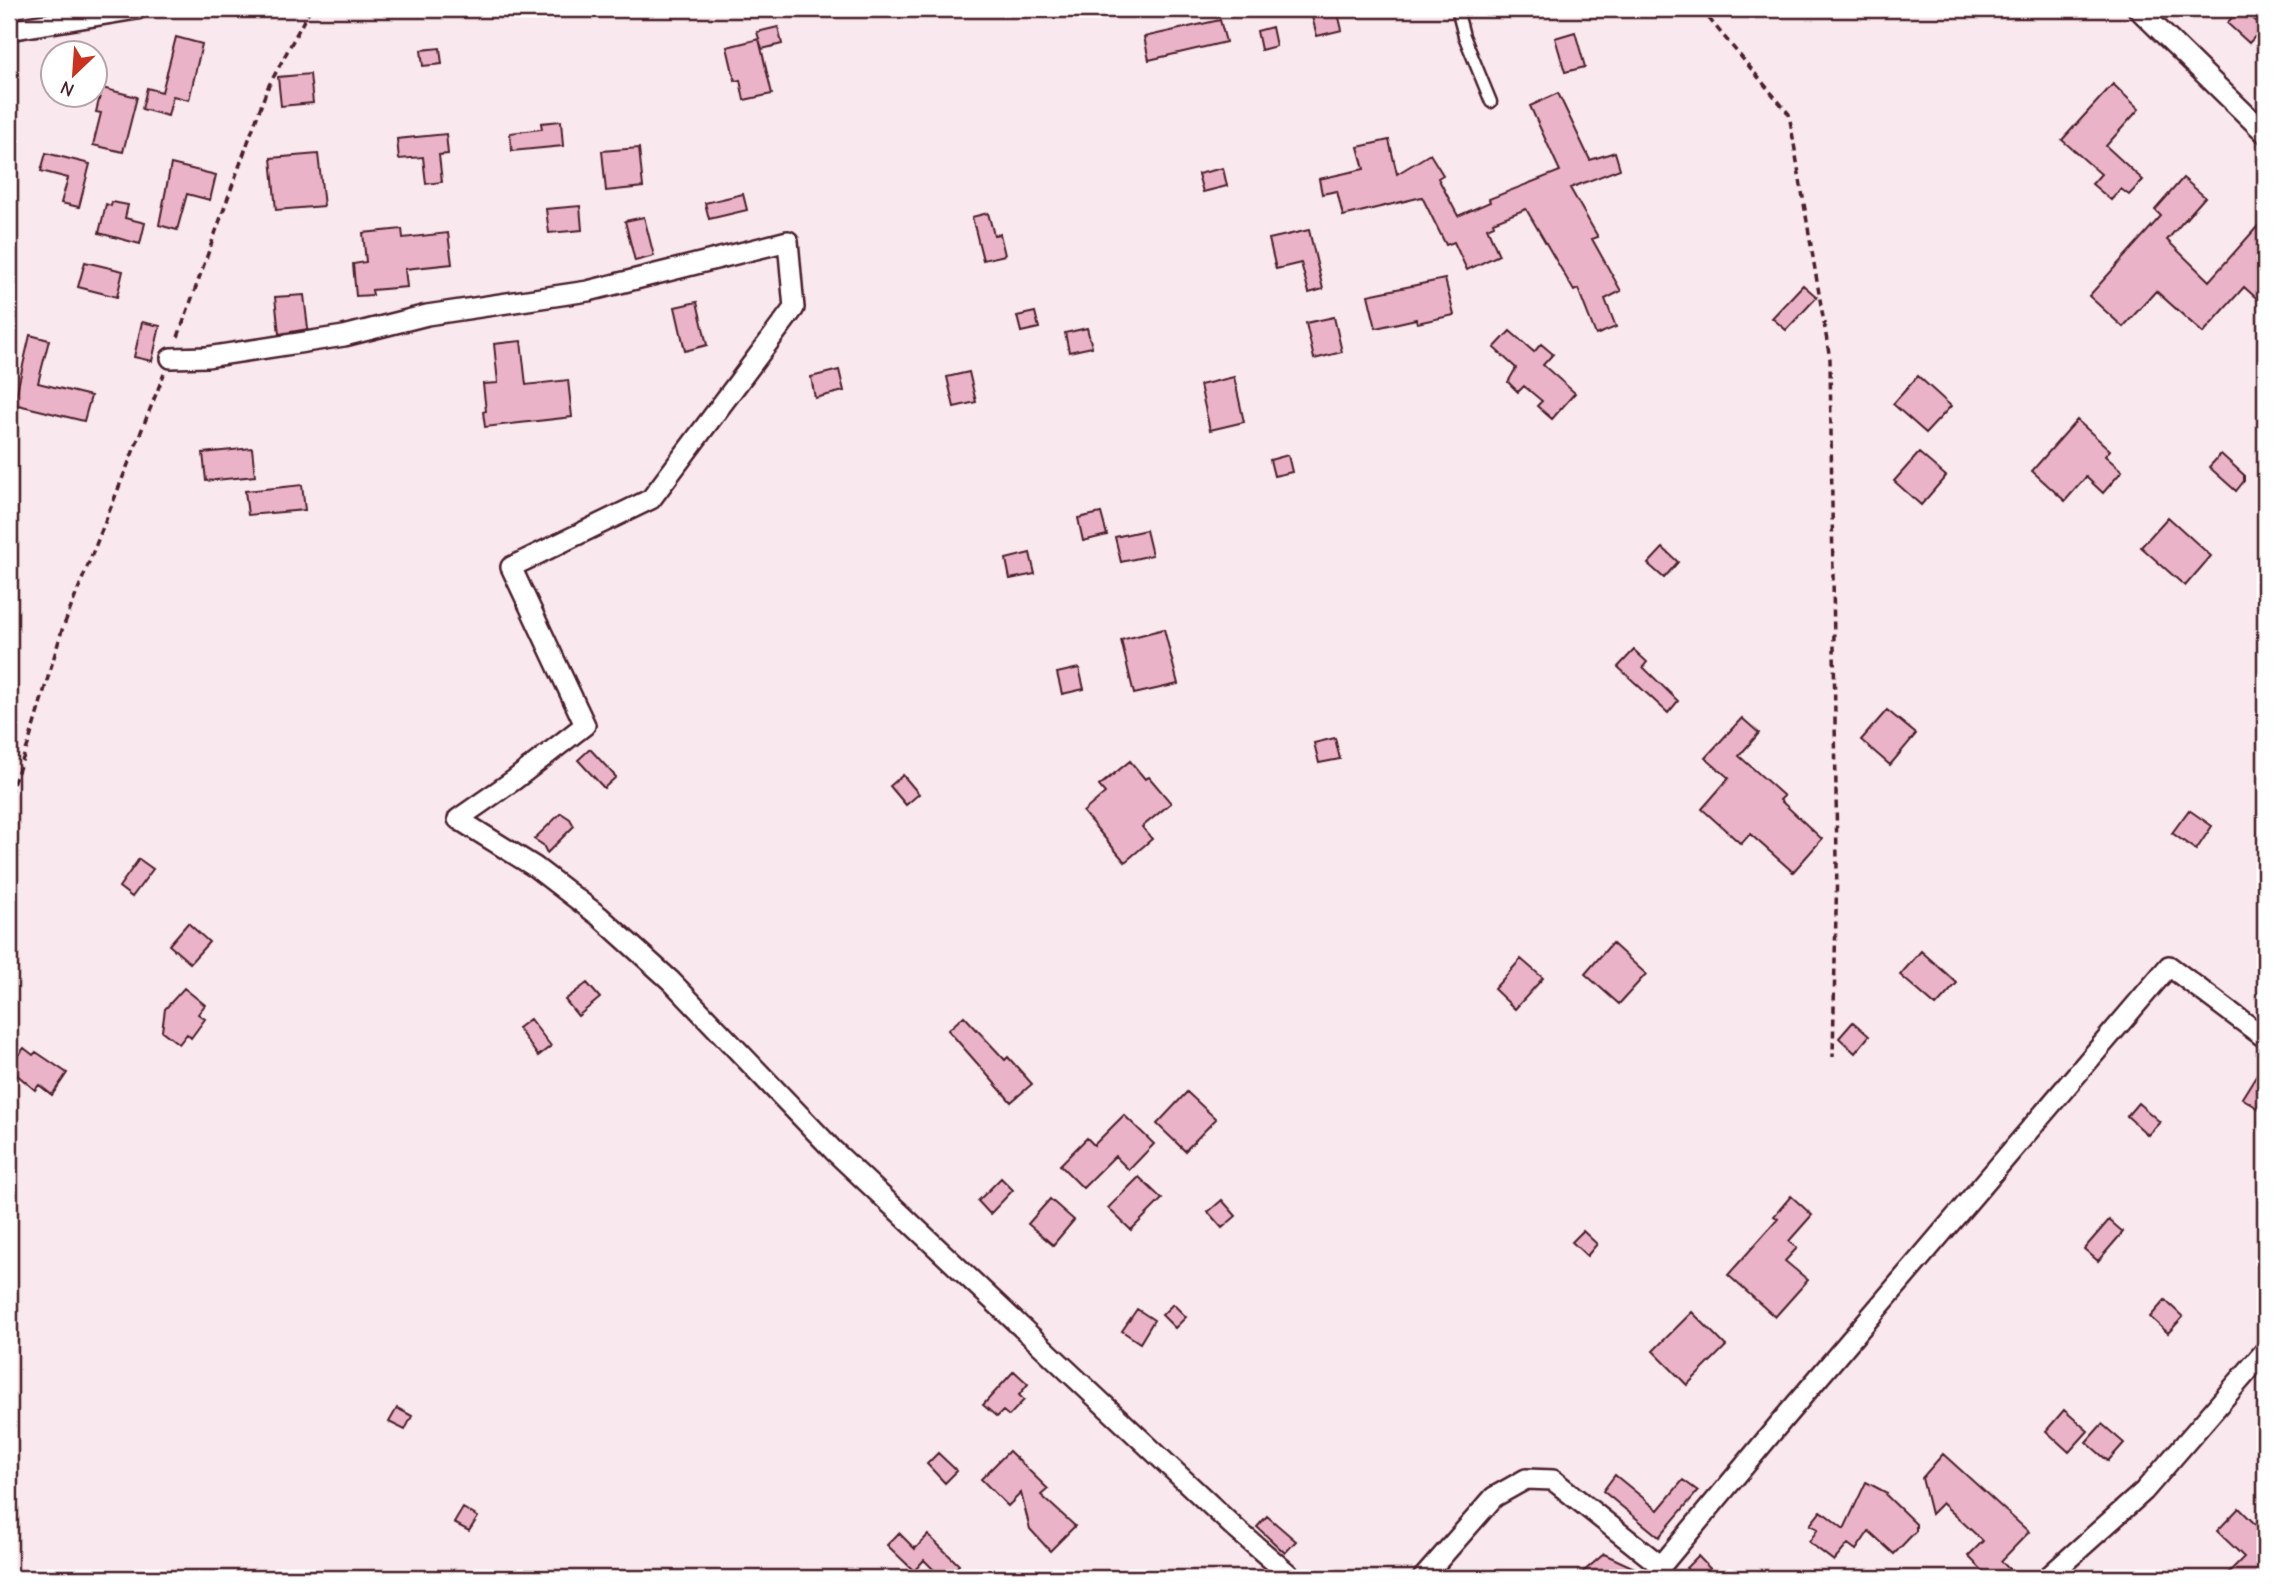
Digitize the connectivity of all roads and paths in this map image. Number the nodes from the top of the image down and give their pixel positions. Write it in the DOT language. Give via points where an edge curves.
graph roads {
  1 [pos="137,9"];
  2 [pos="310,9"];
  3 [pos="1457,9"];
  4 [pos="1701,9"];
  5 [pos="2138,9"];
  6 [pos="9,30"];
  7 [pos="1491,102"];
  8 [pos="2265,133"];
  9 [pos="171,358"];
  10 [pos="9,795"];
  11 [pos="2265,1038"];
  12 [pos="1833,1057"];
  13 [pos="2265,1352"];
  14 [pos="1666,1572"];
  15 [pos="1293,1578"];
  16 [pos="1423,1578"];
  17 [pos="2048,1578"];
  1 -- 6 [label="street"];
  2 -- 9 [label="path" via="267,89"];
  3 -- 7 [label="lane"];
  4 -- 12 [label="path" via="1789,114 1830,359 1837,863"];
  5 -- 8 [label="street"];
  9 -- 10 [label="path" via="62,630"];
  9 -- 15 [label="street" via="331,338 427,315 588,291 788,241 794,308 651,499 511,567 585,725 458,819 535,867 599,916 671,981 834,1151"];
  11 -- 14 [label="street" via="2169,966 1794,1407"];
  13 -- 17 [label="street" via="2144,1491"];
  14 -- 16 [label="street" via="1553,1480 1526,1479 1494,1497"];
}
